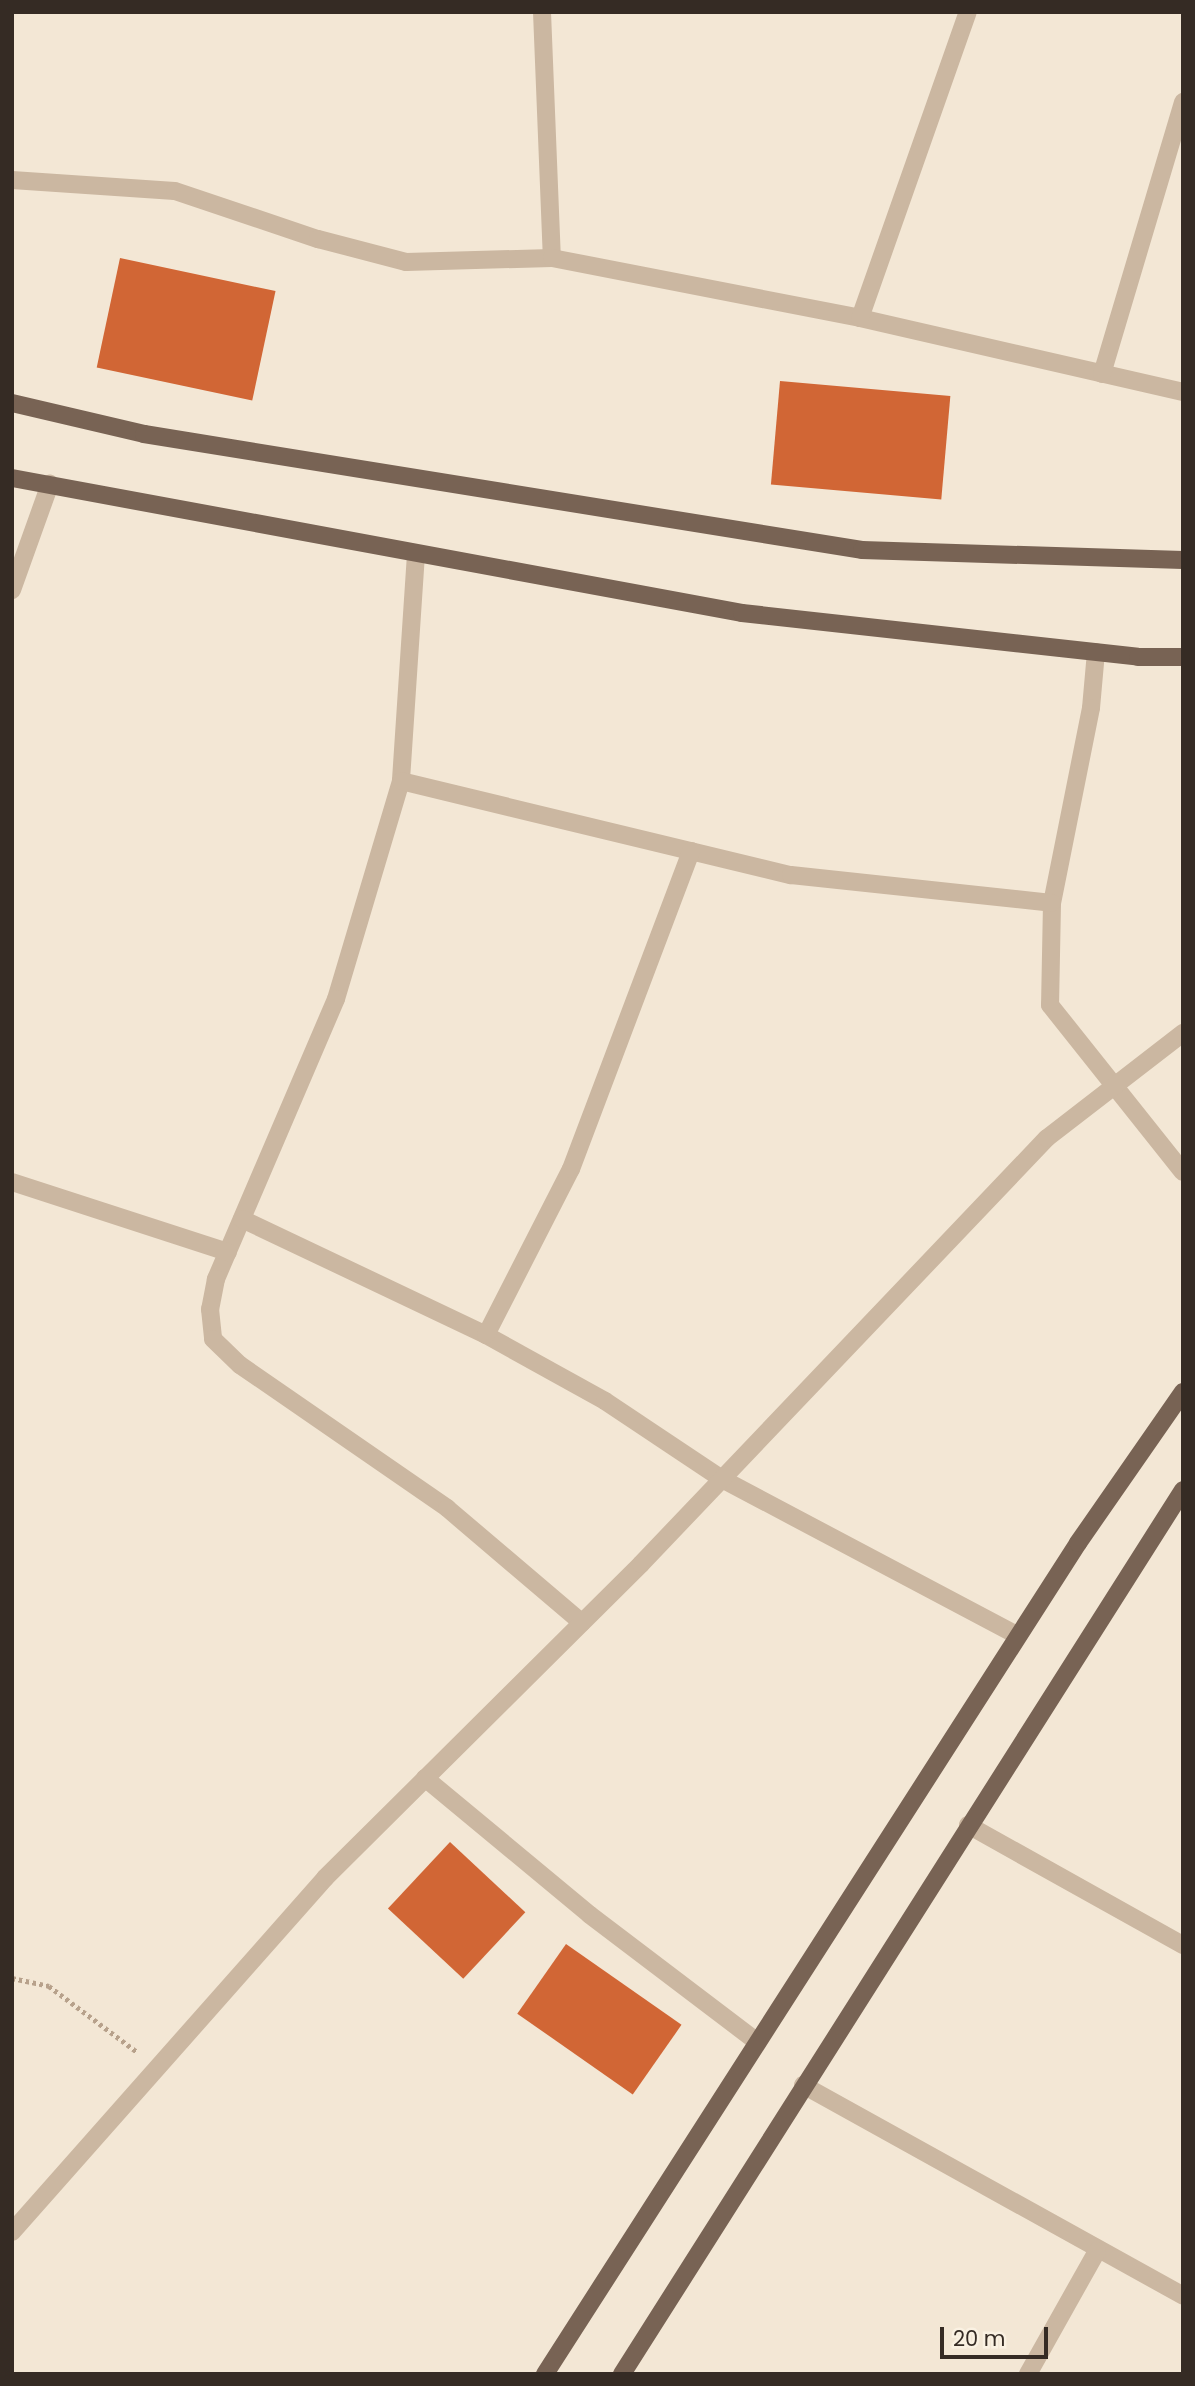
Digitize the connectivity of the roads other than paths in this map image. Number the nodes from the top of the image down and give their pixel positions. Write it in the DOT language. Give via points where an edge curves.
graph roads {
  1 [pos="542,12"];
  2 [pos="968,12"];
  3 [pos="1183,102"];
  4 [pos="12,180"];
  5 [pos="552,258"];
  6 [pos="860,318"];
  7 [pos="1102,374"];
  8 [pos="1183,392"];
  9 [pos="12,403"];
  10 [pos="12,478"];
  11 [pos="50,485"];
  12 [pos="416,554"];
  13 [pos="1183,560"];
  14 [pos="12,590"];
  15 [pos="1096,652"];
  16 [pos="1183,657"];
  17 [pos="401,781"];
  18 [pos="691,851"];
  19 [pos="1052,903"];
  20 [pos="1183,1033"];
  21 [pos="1114,1087"];
  22 [pos="1183,1172"];
  23 [pos="12,1182"];
  24 [pos="242,1219"];
  25 [pos="228,1252"];
  26 [pos="486,1335"];
  27 [pos="1183,1392"];
  28 [pos="722,1479"];
  29 [pos="1182,1493"];
  30 [pos="582,1623"];
  31 [pos="1018,1636"];
  32 [pos="425,1778"];
  33 [pos="968,1825"];
  34 [pos="1183,1945"];
  35 [pos="756,2041"];
  36 [pos="803,2085"];
  37 [pos="12,2232"];
  38 [pos="1097,2251"];
  39 [pos="1183,2296"];
  40 [pos="545,2374"];
  41 [pos="622,2374"];
  42 [pos="1028,2374"];
  1 -- 5 [label="street"];
  2 -- 6 [label="street"];
  3 -- 7 [label="street"];
  4 -- 5 [label="street" via="175,191 318,239 406,262"];
  5 -- 6 [label="street"];
  6 -- 7 [label="street"];
  7 -- 8 [label="street"];
  9 -- 13 [label="main road" via="144,434 862,550"];
  10 -- 11 [label="main road"];
  11 -- 12 [label="main road"];
  11 -- 14 [label="street"];
  12 -- 15 [label="main road" via="742,613"];
  12 -- 17 [label="street"];
  15 -- 16 [label="main road"];
  15 -- 19 [label="street" via="1091,708"];
  17 -- 18 [label="street"];
  17 -- 24 [label="street" via="336,999"];
  18 -- 19 [label="street" via="791,875"];
  18 -- 26 [label="street" via="571,1169"];
  19 -- 21 [label="street" via="1050,1005"];
  20 -- 21 [label="street"];
  21 -- 22 [label="street"];
  21 -- 28 [label="street" via="1048,1138"];
  23 -- 25 [label="street"];
  24 -- 25 [label="street"];
  24 -- 26 [label="street"];
  25 -- 30 [label="street" via="210,1309 213,1339 240,1365 447,1508"];
  26 -- 28 [label="street" via="605,1401"];
  27 -- 31 [label="main road"];
  28 -- 30 [label="street"];
  28 -- 31 [label="street"];
  29 -- 33 [label="main road"];
  30 -- 32 [label="street"];
  31 -- 35 [label="main road"];
  32 -- 35 [label="street" via="590,1915"];
  32 -- 37 [label="street" via="326,1878"];
  33 -- 34 [label="street"];
  33 -- 36 [label="main road"];
  35 -- 40 [label="main road"];
  36 -- 38 [label="street"];
  36 -- 41 [label="main road"];
  38 -- 39 [label="street"];
  38 -- 42 [label="street"];
}
